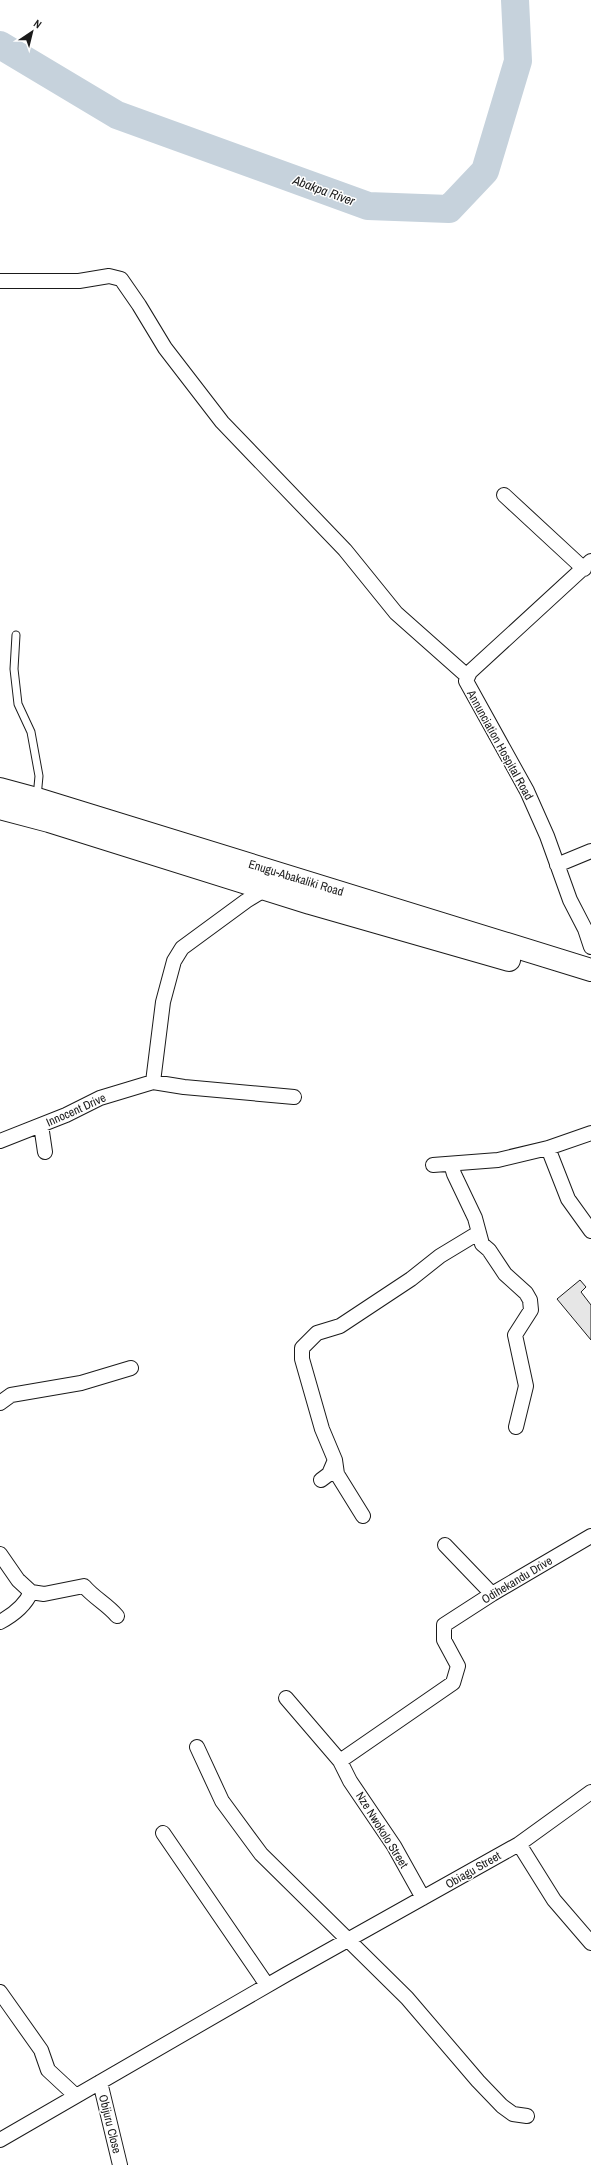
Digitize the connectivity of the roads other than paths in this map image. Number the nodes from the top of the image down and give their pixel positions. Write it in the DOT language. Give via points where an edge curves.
graph roads {
  1 [pos="0,281"];
  2 [pos="504,495"];
  3 [pos="587,565"];
  4 [pos="16,635"];
  5 [pos="467,676"];
  6 [pos="0,789"];
  7 [pos="37,799"];
  8 [pos="0,808"];
  9 [pos="591,851"];
  10 [pos="557,865"];
  11 [pos="285,875"];
  12 [pos="267,888"];
  13 [pos="591,947"];
  14 [pos="591,970"];
  15 [pos="591,983"];
  16 [pos="154,1082"];
  17 [pos="294,1097"];
  18 [pos="41,1125"];
  19 [pos="591,1133"];
  20 [pos="0,1141"];
  21 [pos="548,1148"];
  22 [pos="46,1152"];
  23 [pos="451,1164"];
  24 [pos="433,1165"];
  25 [pos="591,1231"];
  26 [pos="478,1233"];
  27 [pos="131,1368"];
  28 [pos="0,1403"];
  29 [pos="516,1426"];
  30 [pos="335,1460"];
  31 [pos="321,1480"];
  32 [pos="363,1516"];
  33 [pos="591,1536"];
  34 [pos="445,1545"];
  35 [pos="1,1557"];
  36 [pos="31,1592"];
  37 [pos="492,1594"];
  38 [pos="117,1616"];
  39 [pos="0,1622"];
  40 [pos="286,1698"];
  41 [pos="197,1747"];
  42 [pos="340,1761"];
  43 [pos="591,1792"];
  44 [pos="163,1833"];
  45 [pos="519,1844"];
  46 [pos="423,1898"];
  47 [pos="349,1940"];
  48 [pos="591,1943"];
  49 [pos="267,1985"];
  50 [pos="0,1992"];
  51 [pos="100,2082"];
  52 [pos="76,2096"];
  53 [pos="527,2116"];
  54 [pos="0,2140"];
  55 [pos="120,2165"];
  1 -- 5 [label="street" via="72,281 109,276 121,279 165,348 222,422 345,550 396,613"];
  2 -- 3 [label="street"];
  3 -- 5 [label="street, Annunciation Hospital Road"];
  4 -- 7 [label="lane" via="14,669 18,704 30,732 39,776"];
  5 -- 10 [label="street, Annunciation Hospital Road" via="470,692 527,791"];
  6 -- 7 [label="highway, Enugu-Abakaliki Road"];
  7 -- 11 [label="highway, Enugu-Abakaliki Road"];
  8 -- 12 [label="highway, Enugu-Abakaliki Road"];
  9 -- 10 [label="street"];
  10 -- 13 [label="street, Annunciation Hospital Road"];
  11 -- 12 [label="street"];
  11 -- 14 [label="highway, Enugu-Abakaliki Road"];
  12 -- 15 [label="highway, Enugu-Abakaliki Road" via="310,903"];
  12 -- 16 [label="street" via="182,948 174,961 163,1002"];
  16 -- 17 [label="street"];
  16 -- 18 [label="street, Innocent Drive" via="100,1098"];
  18 -- 20 [label="street, Innocent Drive"];
  18 -- 22 [label="street"];
  19 -- 21 [label="street"];
  21 -- 23 [label="street" via="498,1160"];
  21 -- 25 [label="street" via="568,1199"];
  23 -- 24 [label="street"];
  23 -- 26 [label="street" via="475,1218"];
  26 -- 29 [label="street" via="482,1244 505,1274 526,1293 532,1305 515,1335 526,1386"];
  26 -- 30 [label="street" via="440,1256 411,1279 340,1326 317,1333 302,1348 302,1359 322,1429"];
  27 -- 28 [label="street" via="81,1383 11,1395"];
  30 -- 31 [label="street" via="330,1474"];
  30 -- 32 [label="street" via="337,1474"];
  33 -- 37 [label="street, Odihekandu Drive"];
  34 -- 37 [label="street"];
  35 -- 36 [label="street" via="18,1580"];
  36 -- 38 [label="street" via="44,1594 84,1586 92,1596 107,1604"];
  36 -- 39 [label="street" via="27,1602"];
  37 -- 42 [label="street, Odihekandu Drive" via="444,1625 444,1640 458,1666 453,1683"];
  40 -- 42 [label="street, Nze Nwokolo Street"];
  41 -- 47 [label="street" via="222,1800 246,1836 261,1854"];
  42 -- 46 [label="street, Nze Nwokolo Street" via="350,1781 394,1846"];
  43 -- 45 [label="street, Obiagu Street"];
  44 -- 49 [label="street"];
  45 -- 46 [label="street, Obiagu Street"];
  45 -- 48 [label="street" via="554,1900"];
  46 -- 47 [label="street, Obiagu Street"];
  47 -- 49 [label="street, Obiagu Street"];
  47 -- 53 [label="street" via="407,1998 498,2101 513,2114"];
  49 -- 51 [label="street, Obiagu Street"];
  50 -- 52 [label="street" via="41,2050 48,2070"];
  51 -- 52 [label="street, Obiagu Street"];
  51 -- 55 [label="street, Obijuru Close"];
  52 -- 54 [label="street, Obiagu Street"];
}
